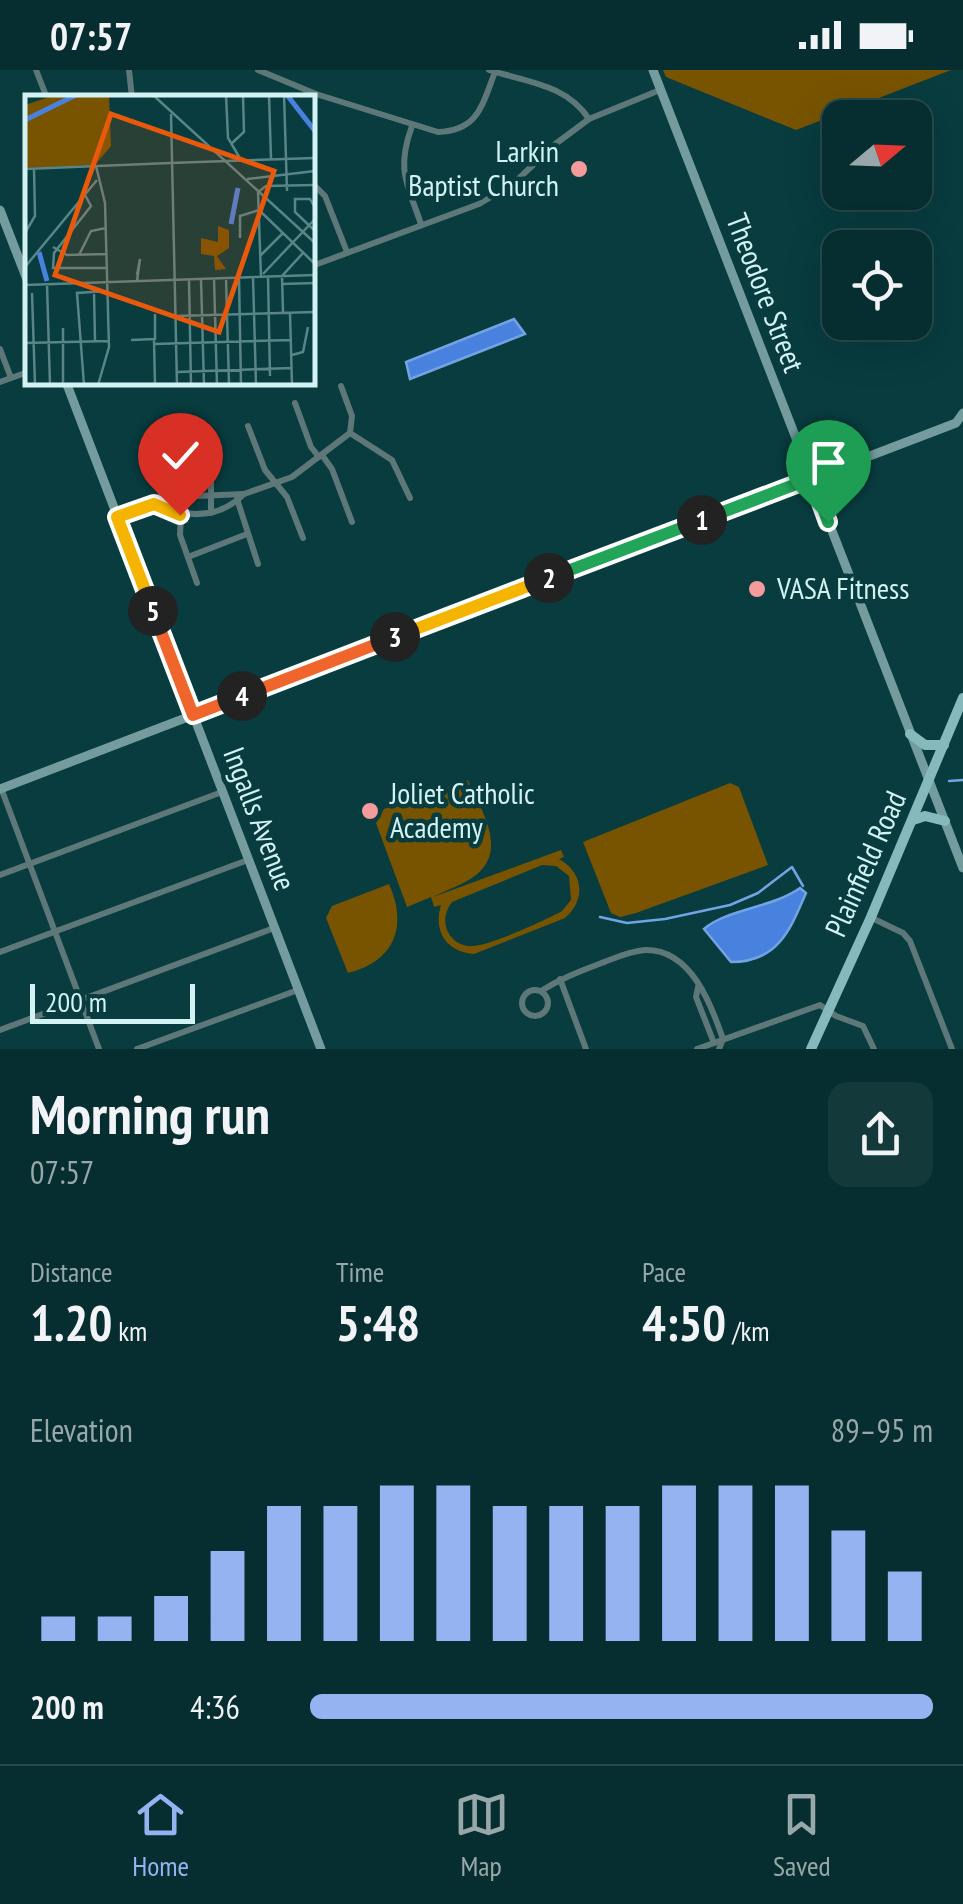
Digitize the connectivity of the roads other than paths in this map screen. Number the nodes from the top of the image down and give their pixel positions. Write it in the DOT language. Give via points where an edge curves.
graph roads {
  1 [pos="36,70"];
  2 [pos="129,70"];
  3 [pos="258,70"];
  4 [pos="652,70"];
  5 [pos="492,71"];
  6 [pos="660,90"];
  7 [pos="46,95"];
  8 [pos="132,95"];
  9 [pos="589,119"];
  10 [pos="412,126"];
  11 [pos="315,186"];
  12 [pos="0,210"];
  13 [pos="422,224"];
  14 [pos="348,252"];
  15 [pos="315,265"];
  16 [pos="25,274"];
  17 [pos="0,349"];
  18 [pos="25,373"];
  19 [pos="11,378"];
  20 [pos="0,382"];
  21 [pos="67,385"];
  22 [pos="341,386"];
  23 [pos="295,403"];
  24 [pos="963,414"];
  25 [pos="960,424"];
  26 [pos="248,426"];
  27 [pos="350,433"];
  28 [pos="198,440"];
  29 [pos="321,456"];
  30 [pos="151,458"];
  31 [pos="812,478"];
  32 [pos="277,484"];
  33 [pos="210,494"];
  34 [pos="182,496"];
  35 [pos="240,496"];
  36 [pos="410,498"];
  37 [pos="158,504"];
  38 [pos="211,513"];
  39 [pos="180,515"];
  40 [pos="117,517"];
  41 [pos="352,522"];
  42 [pos="248,534"];
  43 [pos="302,538"];
  44 [pos="188,557"];
  45 [pos="258,564"];
  46 [pos="198,583"];
  47 [pos="963,698"];
  48 [pos="193,715"];
  49 [pos="910,734"];
  50 [pos="944,745"];
  51 [pos="930,781"];
  52 [pos="1,788"];
  53 [pos="222,792"];
  54 [pos="912,821"];
  55 [pos="945,821"];
  56 [pos="960,850"];
  57 [pos="248,860"];
  58 [pos="30,864"];
  59 [pos="963,868"];
  60 [pos="0,875"];
  61 [pos="871,918"];
  62 [pos="274,928"];
  63 [pos="55,932"];
  64 [pos="0,952"];
  65 [pos="560,979"];
  66 [pos="698,987"];
  67 [pos="298,990"];
  68 [pos="541,991"];
  69 [pos="709,992"];
  70 [pos="694,997"];
  71 [pos="80,1000"];
  72 [pos="828,1010"];
  73 [pos="0,1030"];
  74 [pos="723,1039"];
  75 [pos="716,1046"];
  76 [pos="99,1049"];
  77 [pos="137,1049"];
  78 [pos="321,1049"];
  79 [pos="586,1049"];
  80 [pos="697,1049"];
  81 [pos="811,1049"];
  82 [pos="874,1049"];
  83 [pos="952,1049"];
  1 -- 7 [label="street"];
  2 -- 8 [label="street"];
  3 -- 10 [label="street"];
  4 -- 6 [label="main road, Theodore Street"];
  5 -- 9 [label="street" via="562,92"];
  5 -- 10 [label="street" via="478,114 466,126 438,132"];
  6 -- 9 [label="street"];
  6 -- 31 [label="main road, Theodore Street"];
  9 -- 13 [label="street" via="496,195"];
  10 -- 13 [label="street" via="402,170"];
  11 -- 14 [label="street"];
  12 -- 16 [label="main road"];
  13 -- 14 [label="street"];
  14 -- 15 [label="street"];
  17 -- 19 [label="street"];
  18 -- 19 [label="street"];
  19 -- 20 [label="street"];
  21 -- 40 [label="main road, Ingalls Avenue"];
  22 -- 27 [label="street" via="352,416"];
  23 -- 29 [label="street" via="311,448"];
  24 -- 25 [label="main road"];
  25 -- 31 [label="main road"];
  26 -- 32 [label="street"];
  27 -- 29 [label="street"];
  27 -- 36 [label="street" via="392,460"];
  28 -- 33 [label="street" via="211,475"];
  29 -- 32 [label="street"];
  29 -- 41 [label="street"];
  30 -- 37 [label="street" via="160,483"];
  31 -- 48 [label="main road"];
  31 -- 49 [label="main road, Theodore Street"];
  32 -- 35 [label="street"];
  32 -- 43 [label="street"];
  33 -- 34 [label="street"];
  33 -- 35 [label="street"];
  33 -- 38 [label="street"];
  34 -- 37 [label="street"];
  34 -- 39 [label="street"];
  35 -- 38 [label="street"];
  35 -- 42 [label="street"];
  37 -- 39 [label="street"];
  37 -- 40 [label="street"];
  38 -- 39 [label="street"];
  39 -- 44 [label="street"];
  40 -- 48 [label="main road, Ingalls Avenue"];
  42 -- 44 [label="street"];
  42 -- 45 [label="street"];
  44 -- 46 [label="street"];
  47 -- 50 [label="main road, Plainfield Road"];
  48 -- 52 [label="main road"];
  48 -- 53 [label="main road, Ingalls Avenue"];
  49 -- 50 [label="main road" via="925,745"];
  49 -- 51 [label="main road, Theodore Street"];
  50 -- 51 [label="main road, Plainfield Road"];
  51 -- 54 [label="main road, Plainfield Road"];
  51 -- 55 [label="main road, Theodore Street"];
  52 -- 58 [label="street"];
  53 -- 57 [label="main road, Ingalls Avenue"];
  53 -- 58 [label="street"];
  54 -- 55 [label="main road"];
  54 -- 61 [label="main road, Plainfield Road"];
  55 -- 56 [label="main road, Theodore Street"];
  56 -- 59 [label="main road, Theodore Street"];
  57 -- 62 [label="main road, Ingalls Avenue"];
  57 -- 63 [label="street"];
  58 -- 60 [label="street"];
  58 -- 63 [label="street"];
  61 -- 72 [label="main road, Plainfield Road"];
  61 -- 83 [label="street" via="910,941"];
  62 -- 67 [label="main road, Ingalls Avenue"];
  62 -- 71 [label="street"];
  63 -- 64 [label="street"];
  63 -- 71 [label="street"];
  65 -- 66 [label="street" via="644,950 670,956"];
  65 -- 68 [label="street"];
  65 -- 79 [label="street"];
  66 -- 69 [label="street"];
  66 -- 70 [label="street"];
  67 -- 77 [label="street"];
  67 -- 78 [label="main road, Ingalls Avenue"];
  68 -- 68 [label="street" via="522,1000 530,1016 548,1009"];
  69 -- 70 [label="street"];
  69 -- 74 [label="street"];
  70 -- 75 [label="street"];
  71 -- 73 [label="street"];
  71 -- 76 [label="street"];
  72 -- 74 [label="street" via="812,1006"];
  72 -- 81 [label="main road, Plainfield Road"];
  72 -- 82 [label="street" via="863,1026"];
  74 -- 75 [label="street"];
  75 -- 80 [label="street"];
}
